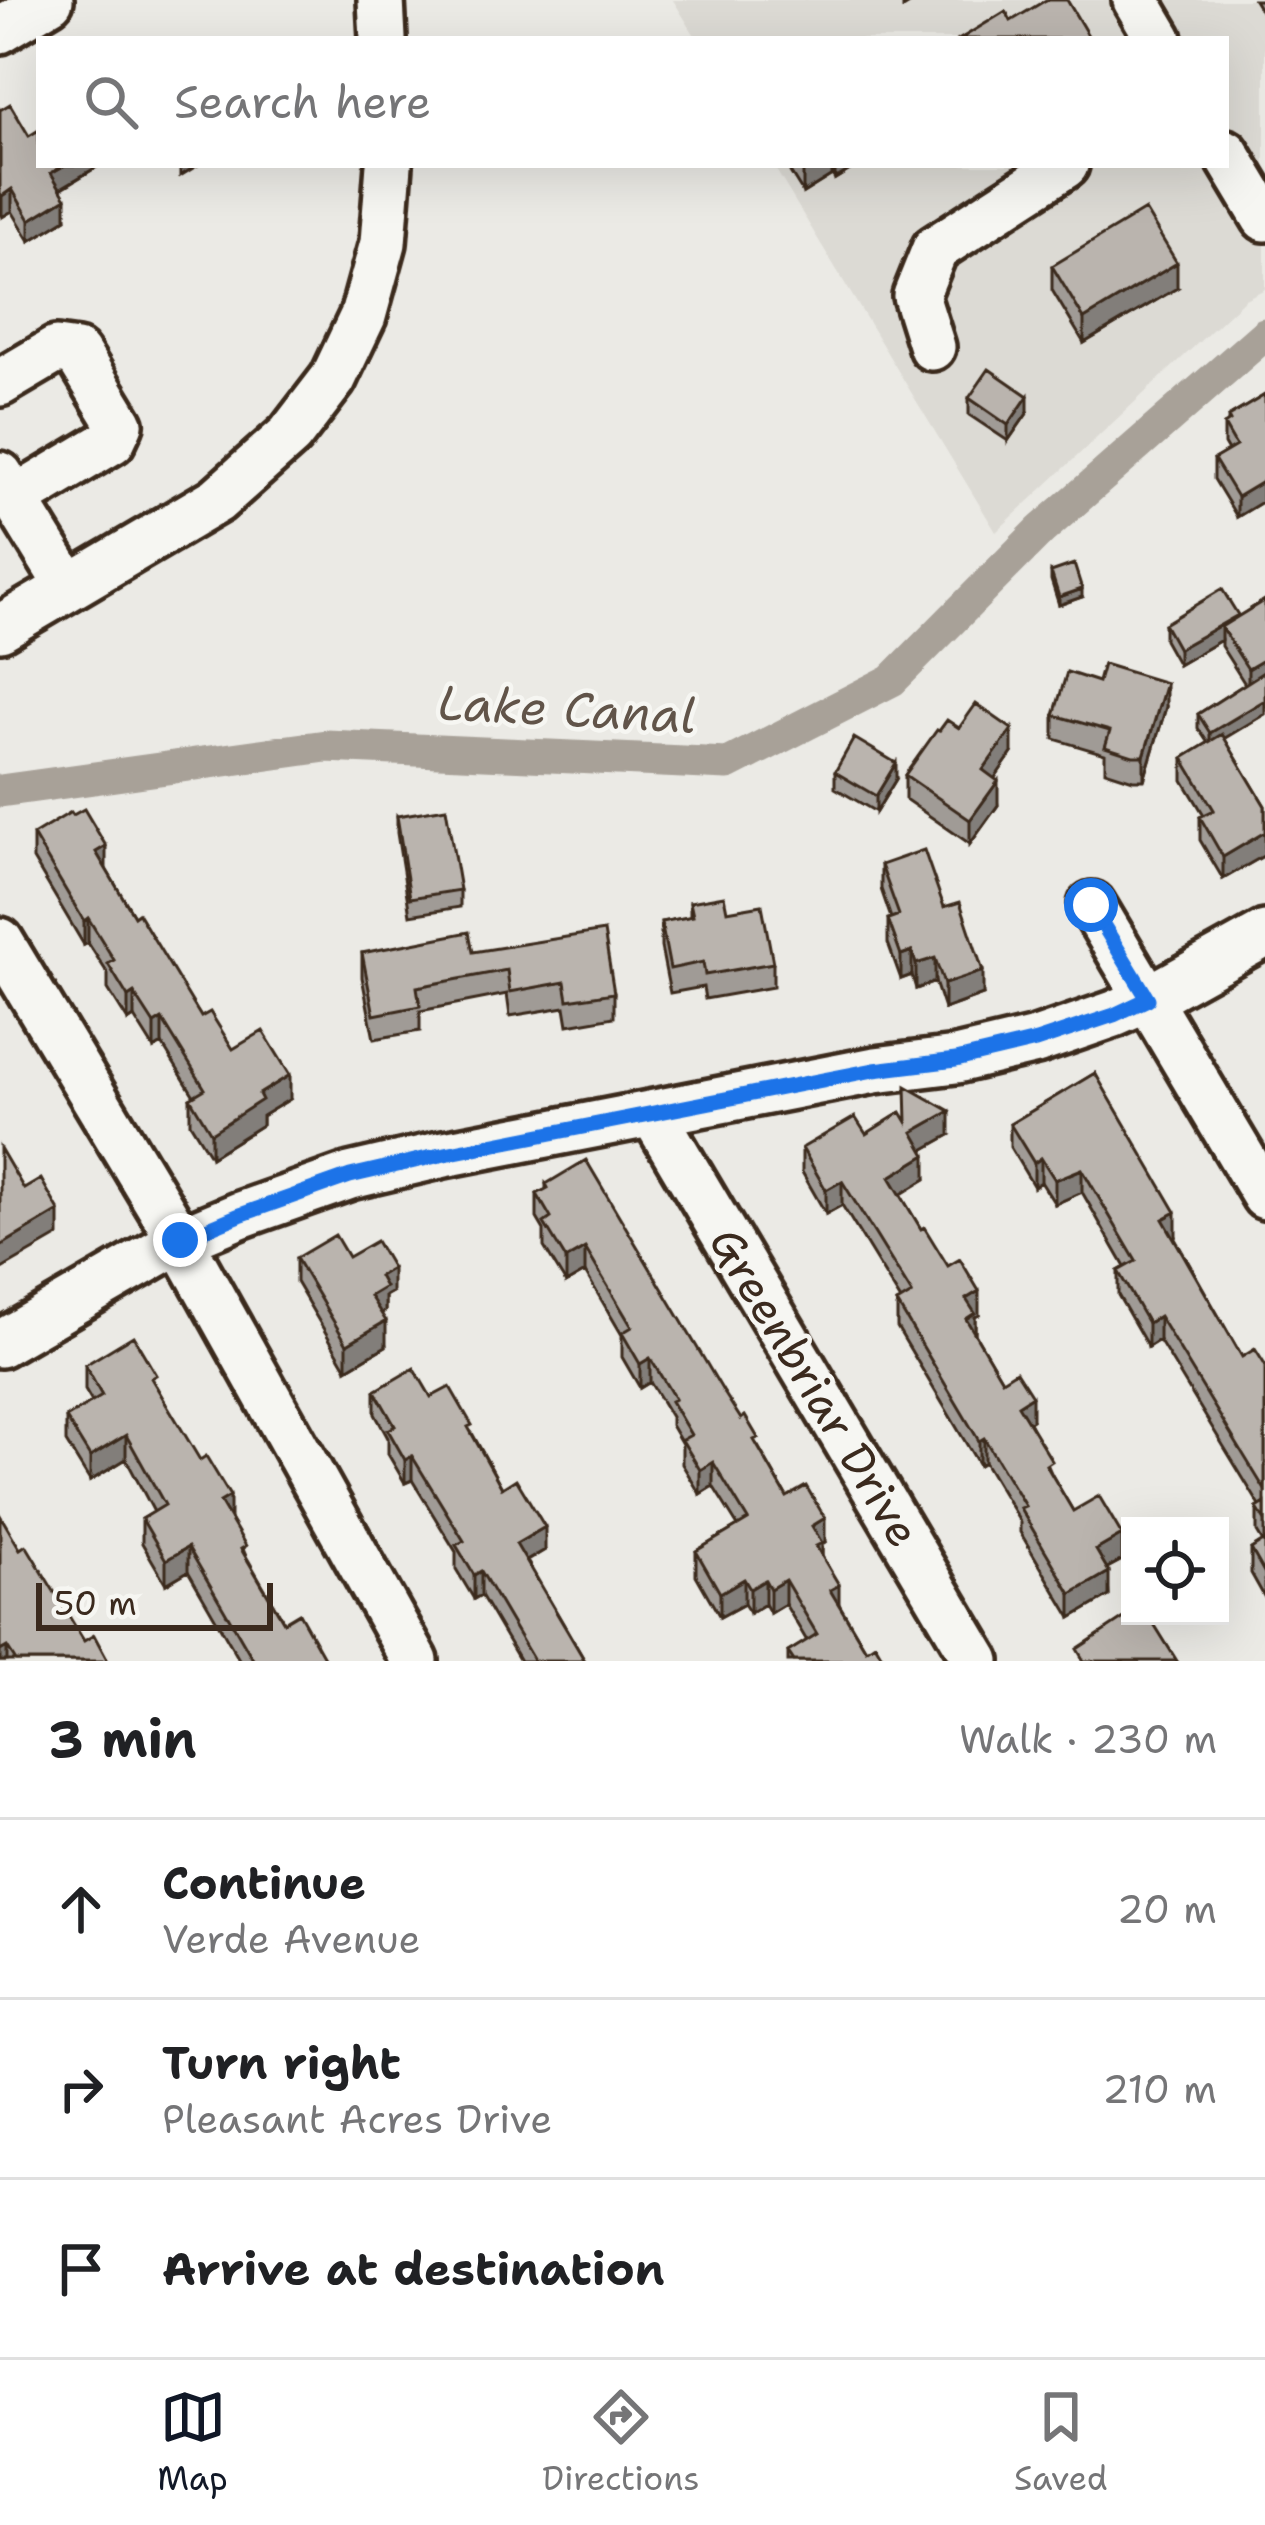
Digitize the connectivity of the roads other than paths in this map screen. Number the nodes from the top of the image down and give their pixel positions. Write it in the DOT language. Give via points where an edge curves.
graph roads {
  1 [pos="50,0"];
  2 [pos="381,0"];
  3 [pos="1136,0"];
  4 [pos="0,30"];
  5 [pos="383,36"];
  6 [pos="1157,36"];
  7 [pos="1229,158"];
  8 [pos="389,168"];
  9 [pos="1060,168"];
  10 [pos="1265,218"];
  11 [pos="932,347"];
  12 [pos="0,383"];
  13 [pos="8,487"];
  14 [pos="68,586"];
  15 [pos="0,628"];
  16 [pos="1091,905"];
  17 [pos="1265,934"];
  18 [pos="0,941"];
  19 [pos="1148,999"];
  20 [pos="652,1114"];
  21 [pos="1265,1196"];
  22 [pos="180,1240"];
  23 [pos="0,1344"];
  24 [pos="415,1661"];
  25 [pos="977,1661"];
  1 -- 4 [label="street"];
  2 -- 5 [label="street"];
  3 -- 6 [label="street"];
  7 -- 10 [label="street"];
  8 -- 14 [label="street" via="383,243 363,316 333,379 290,435 217,500"];
  9 -- 11 [label="street" via="935,249 916,296"];
  12 -- 13 [label="street" via="56,350 77,353 119,424 112,441"];
  13 -- 14 [label="street"];
  14 -- 15 [label="street"];
  16 -- 19 [label="street"];
  17 -- 19 [label="street"];
  18 -- 22 [label="street"];
  19 -- 20 [label="street" via="1036,1041 956,1060"];
  19 -- 21 [label="street"];
  20 -- 22 [label="street" via="350,1176"];
  20 -- 25 [label="street, Greenbriar Drive"];
  22 -- 23 [label="street"];
  22 -- 24 [label="street"];
}
